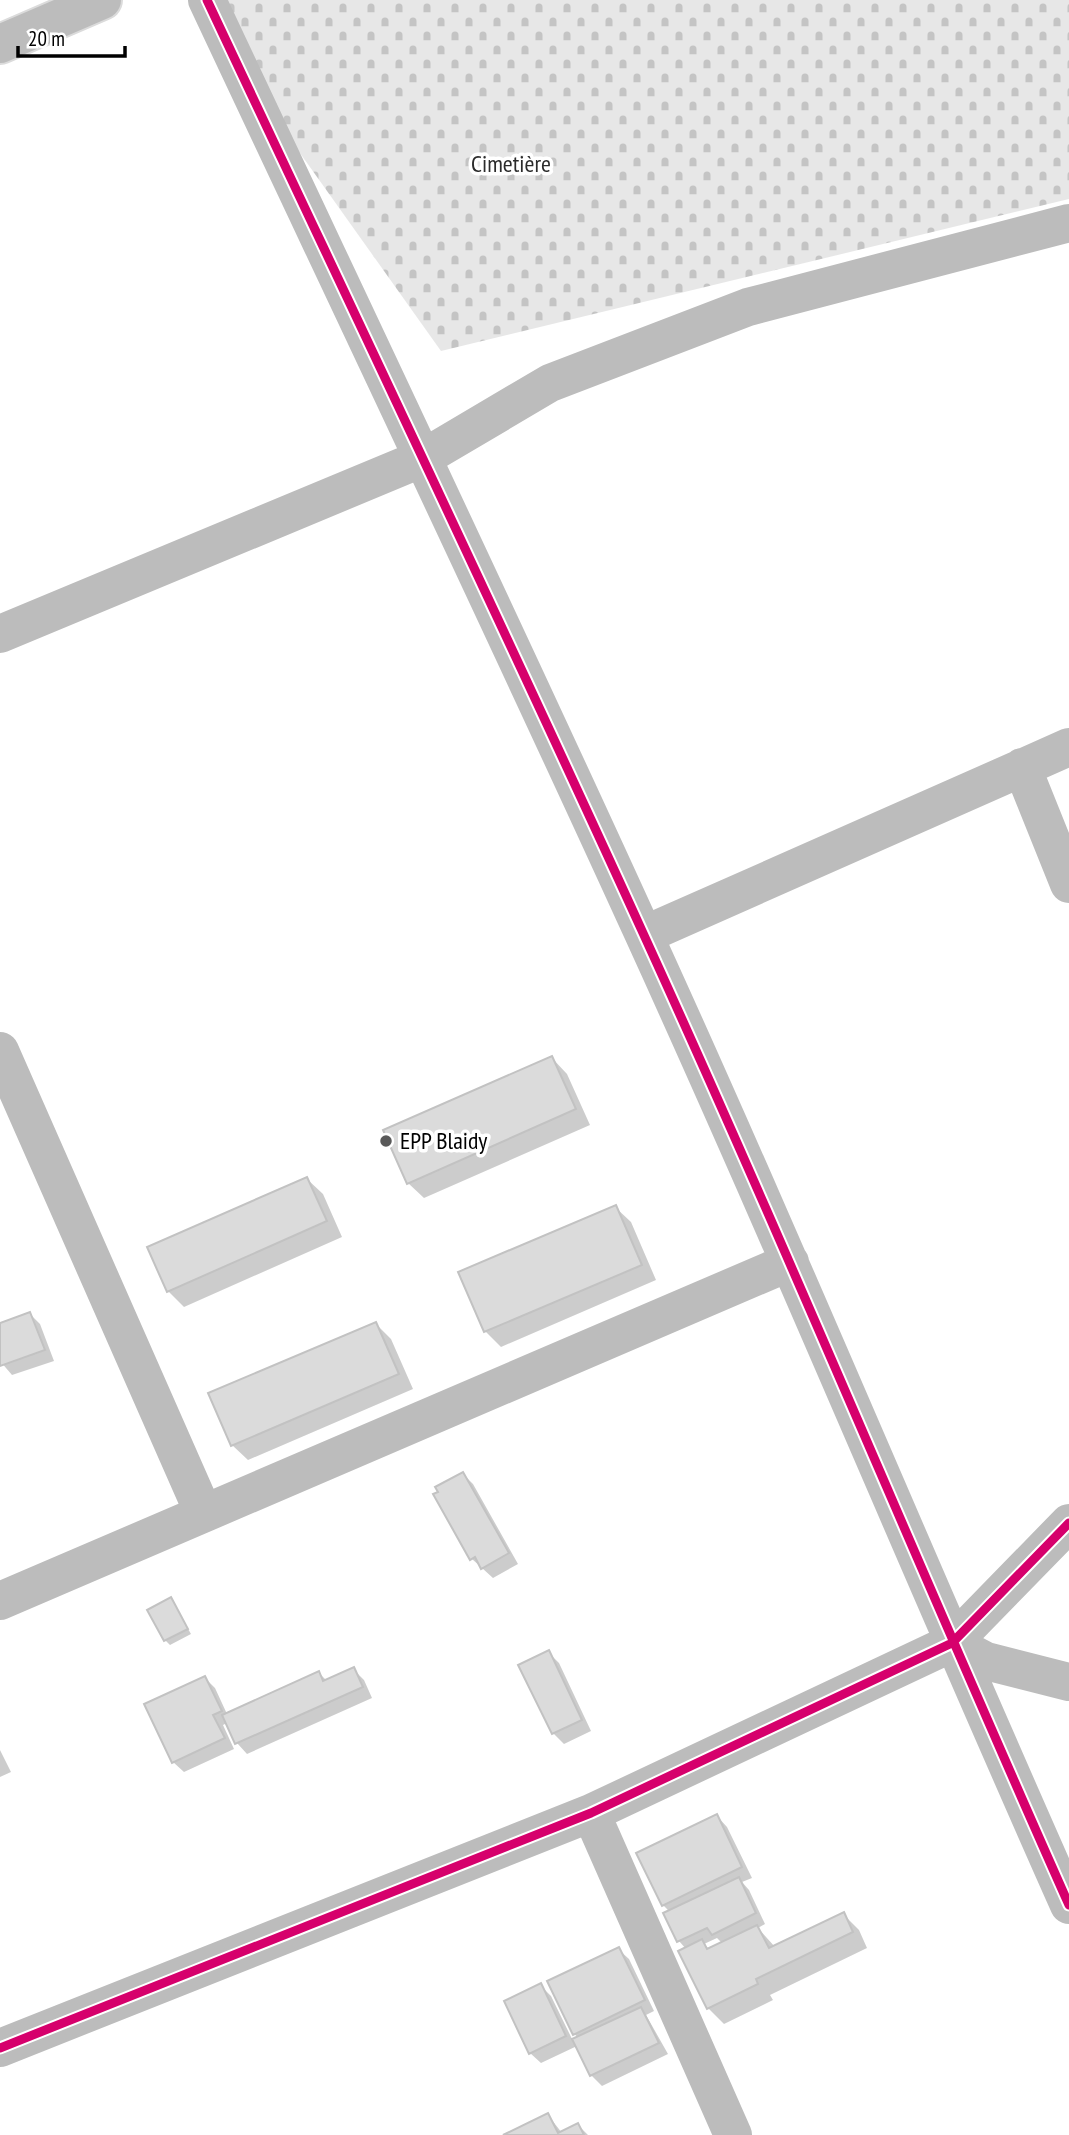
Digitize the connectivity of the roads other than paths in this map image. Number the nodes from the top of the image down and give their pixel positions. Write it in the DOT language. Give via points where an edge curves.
graph roads {
  1 [pos="207,0"];
  2 [pos="97,1"];
  3 [pos="0,44"];
  4 [pos="1069,223"];
  5 [pos="423,458"];
  6 [pos="0,634"];
  7 [pos="1069,747"];
  8 [pos="1023,767"];
  9 [pos="1069,884"];
  10 [pos="644,935"];
  11 [pos="0,1051"];
  12 [pos="790,1262"];
  13 [pos="203,1512"];
  14 [pos="1069,1524"];
  15 [pos="0,1601"];
  16 [pos="952,1643"];
  17 [pos="1069,1682"];
  18 [pos="592,1813"];
  19 [pos="1069,1905"];
  20 [pos="0,2048"];
  21 [pos="733,2135"];
  1 -- 5 [label="street"];
  2 -- 3 [label="street"];
  4 -- 5 [label="street" via="748,307 550,383"];
  5 -- 6 [label="street"];
  5 -- 10 [label="street"];
  7 -- 8 [label="street"];
  8 -- 9 [label="street"];
  8 -- 10 [label="street"];
  10 -- 12 [label="street"];
  11 -- 13 [label="street"];
  12 -- 13 [label="street"];
  12 -- 16 [label="street"];
  13 -- 15 [label="street"];
  14 -- 16 [label="street"];
  16 -- 17 [label="street" via="986,1661"];
  16 -- 18 [label="street"];
  16 -- 19 [label="street"];
  18 -- 20 [label="street"];
  18 -- 21 [label="street"];
}
